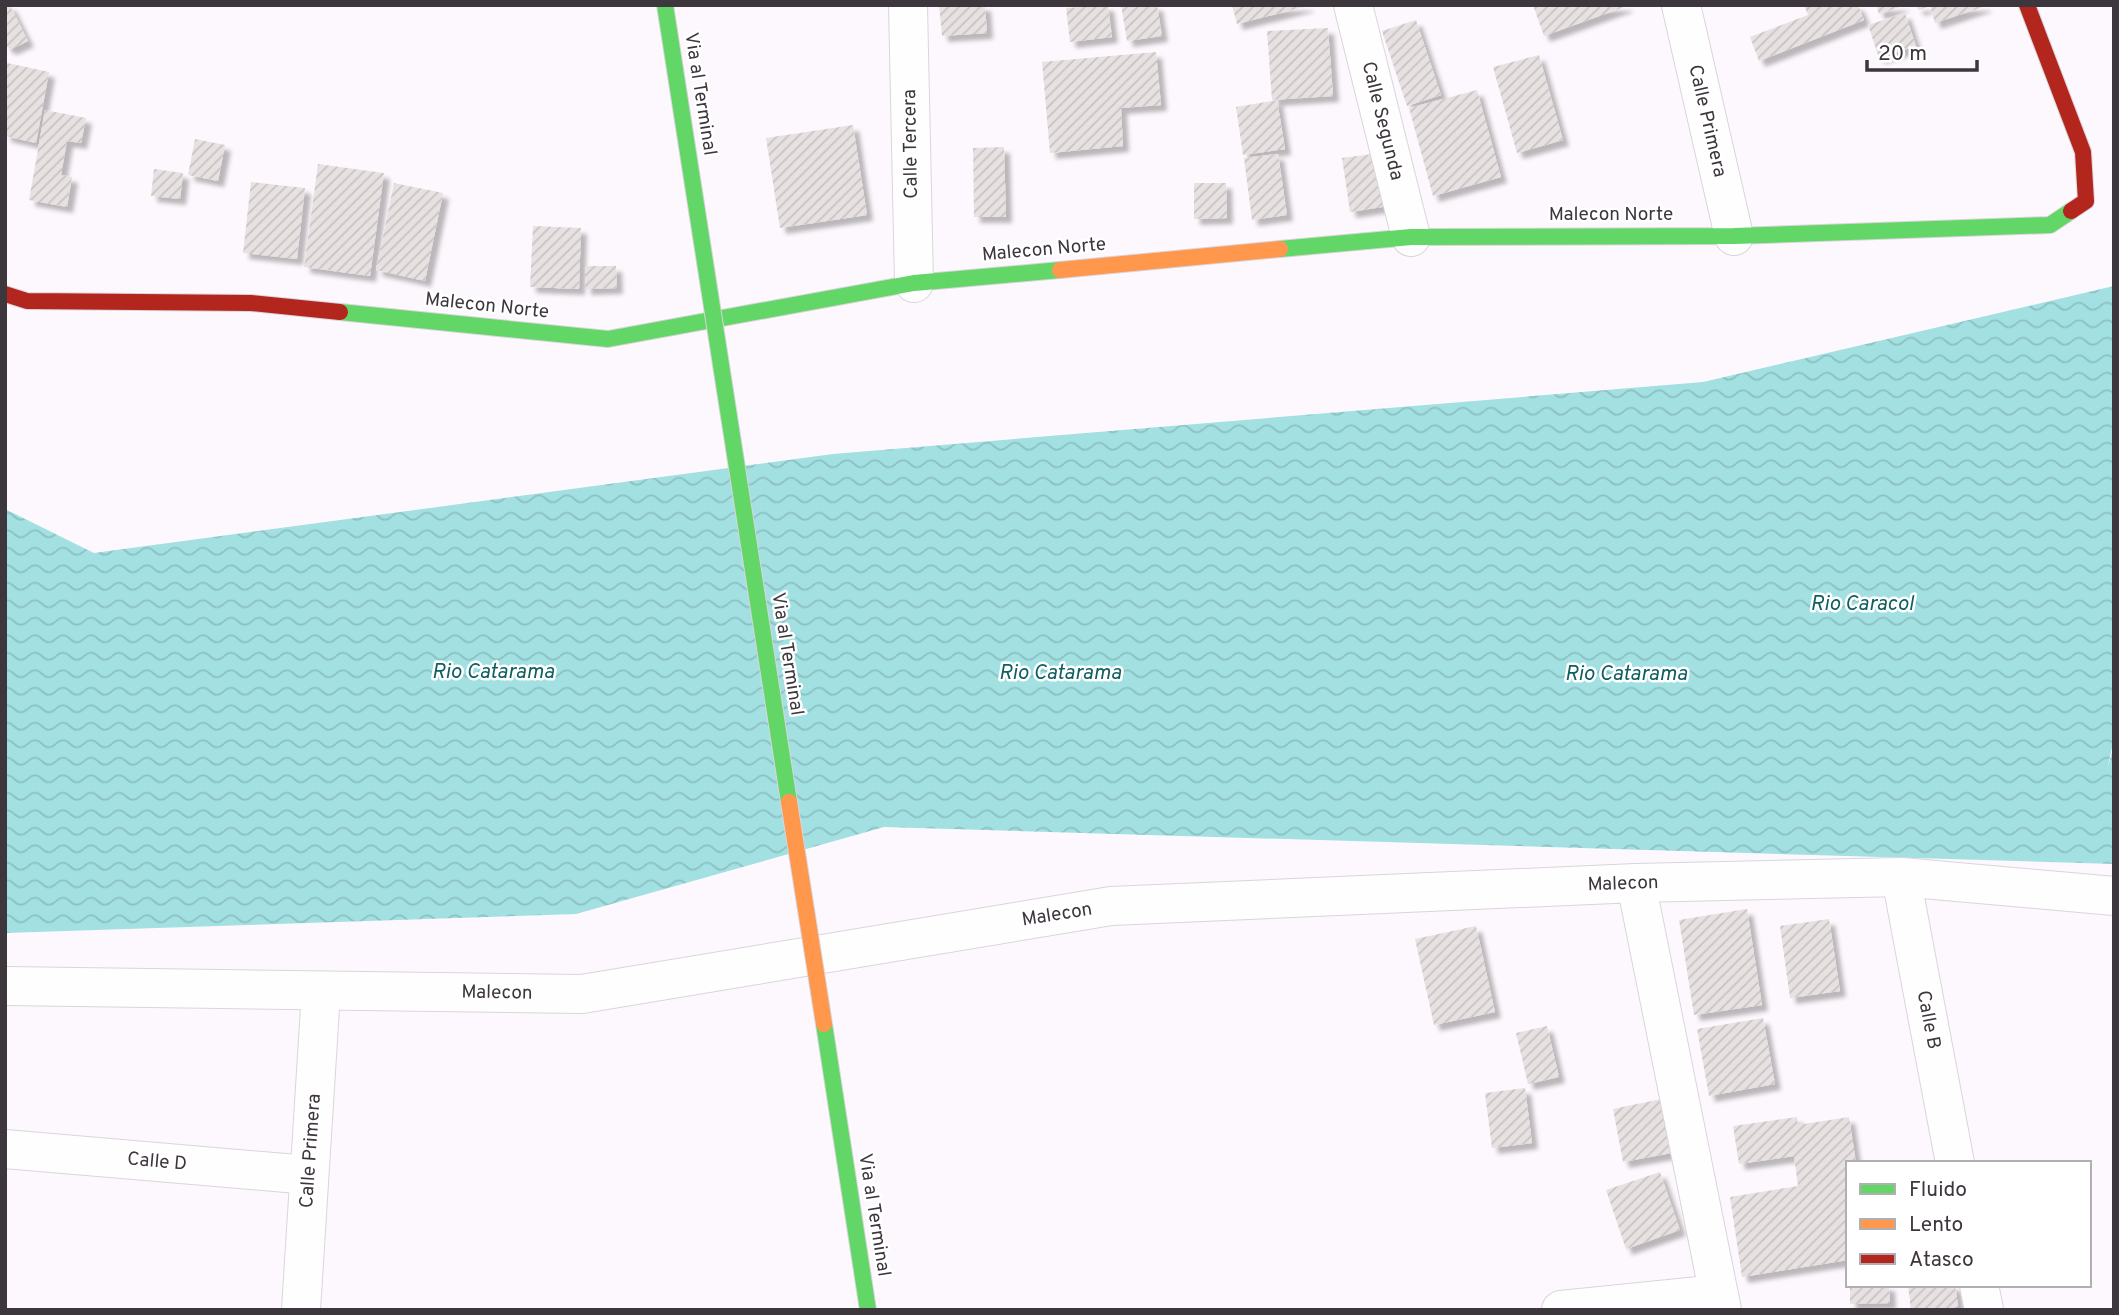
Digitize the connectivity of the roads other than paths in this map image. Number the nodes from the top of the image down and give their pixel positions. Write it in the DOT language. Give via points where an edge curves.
graph roads {
  1 [pos="665,5"];
  2 [pos="908,5"];
  3 [pos="1353,5"];
  4 [pos="1681,5"];
  5 [pos="2027,5"];
  6 [pos="1734,236"];
  7 [pos="1411,237"];
  8 [pos="914,283"];
  9 [pos="5,295"];
  10 [pos="1901,877"];
  11 [pos="1636,883"];
  12 [pos="2114,896"];
  13 [pos="5,986"];
  14 [pos="321,992"];
  15 [pos="5,1149"];
  16 [pos="1955,1161"];
  17 [pos="309,1175"];
  18 [pos="1979,1287"];
  19 [pos="1720,1302"];
  20 [pos="301,1310"];
  21 [pos="867,1310"];
  22 [pos="1561,1310"];
  23 [pos="1984,1310"];
  1 -- 21 [label="main road, Via al Terminal, bridge"];
  2 -- 8 [label="street, Calle Tercera"];
  3 -- 7 [label="street, Calle Segunda"];
  4 -- 6 [label="street, Calle Primera"];
  5 -- 6 [label="main road, Malecon Norte" via="2083,152 2087,201 2050,225"];
  6 -- 7 [label="main road, Malecon Norte"];
  7 -- 8 [label="main road, Malecon Norte"];
  8 -- 9 [label="main road, Malecon Norte" via="608,339 251,303 27,301"];
  10 -- 11 [label="street, Malecon"];
  10 -- 12 [label="street, Malecon"];
  10 -- 16 [label="street, Calle B"];
  11 -- 14 [label="street, Malecon" via="1111,906 583,994"];
  11 -- 19 [label="street"];
  13 -- 14 [label="street, Malecon"];
  14 -- 17 [label="street, Calle Primera"];
  15 -- 17 [label="street, Calle D"];
  17 -- 20 [label="street, Calle Primera"];
  18 -- 23 [label="street"];
  19 -- 22 [label="street"];
}
